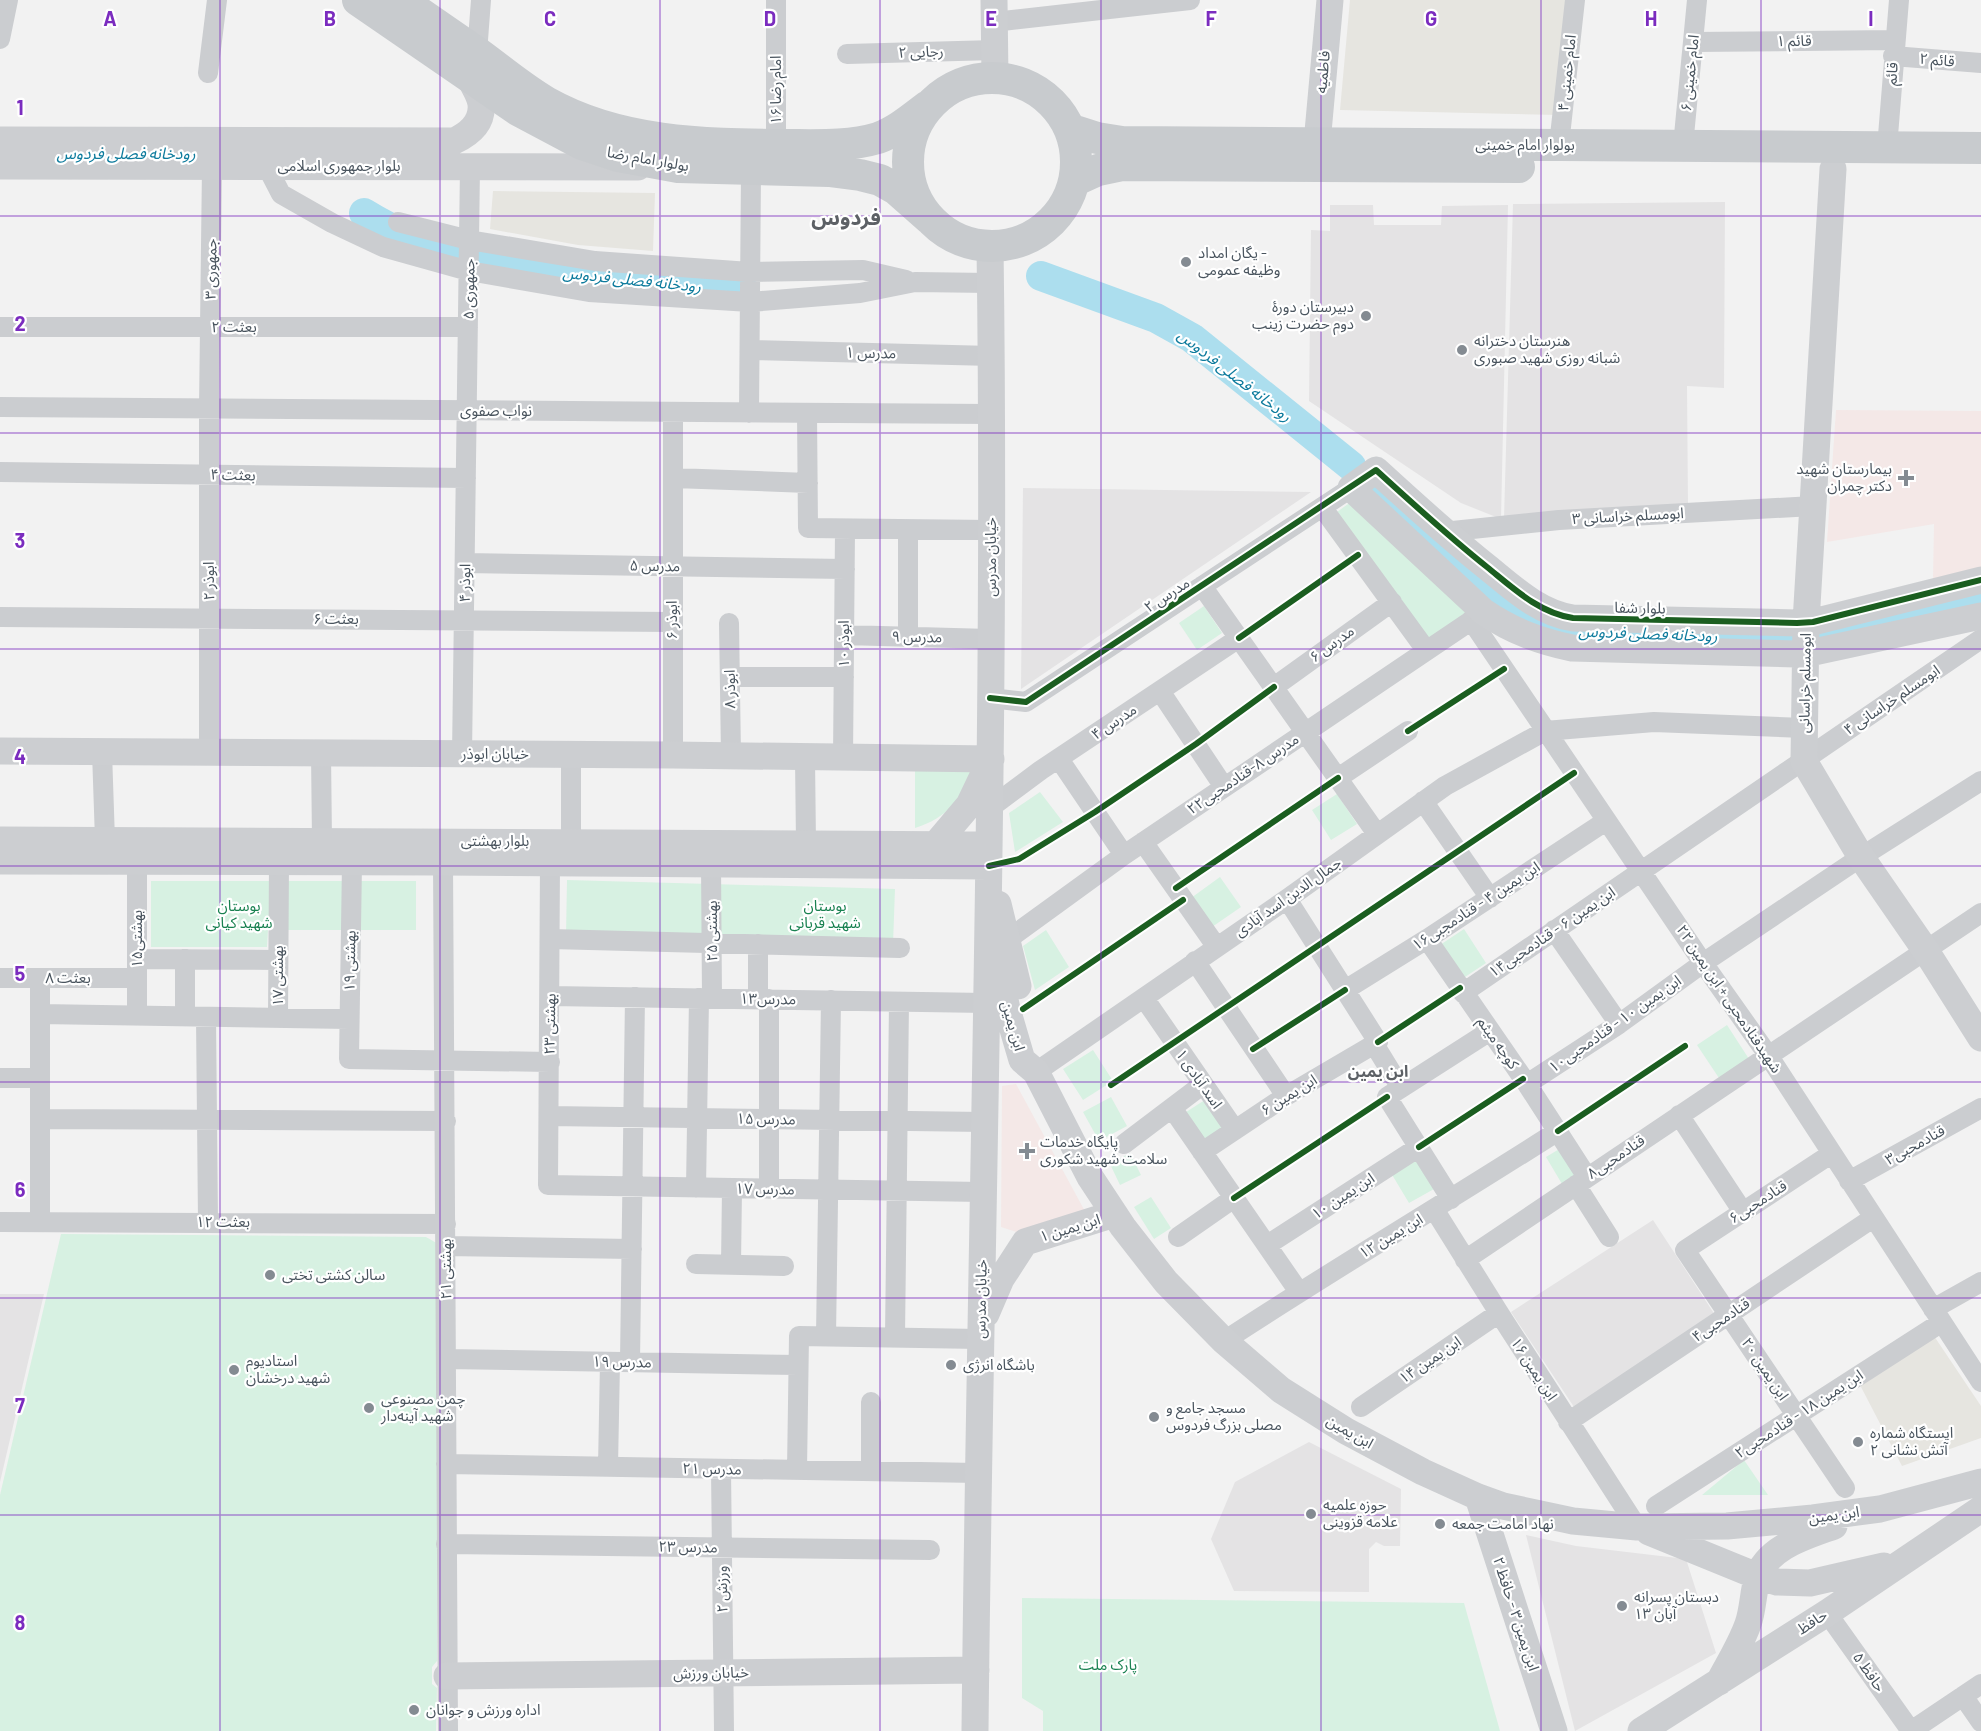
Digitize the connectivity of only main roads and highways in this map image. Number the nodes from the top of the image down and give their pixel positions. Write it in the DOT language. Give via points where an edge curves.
graph roads {
  1 [pos="358,0"];
  2 [pos="401,0"];
  3 [pos="1330,0"];
  4 [pos="994,11"];
  5 [pos="995,64"];
  6 [pos="473,65"];
  7 [pos="928,106"];
  8 [pos="1071,130"];
  9 [pos="0,140"];
  10 [pos="1317,143"];
  11 [pos="1981,148"];
  12 [pos="266,153"];
  13 [pos="0,166"];
  14 [pos="678,167"];
  15 [pos="1833,169"];
  16 [pos="1981,169"];
  17 [pos="1076,180"];
  18 [pos="930,219"];
  19 [pos="990,247"];
  20 [pos="1981,580"];
  21 [pos="1981,616"];
  22 [pos="1806,622"];
  23 [pos="1806,653"];
  24 [pos="0,751"];
  25 [pos="991,759"];
  26 [pos="0,840"];
  27 [pos="936,844"];
  28 [pos="905,855"];
  29 [pos="989,856"];
  30 [pos="0,861"];
  31 [pos="988,914"];
  32 [pos="1981,1038"];
  33 [pos="1036,1072"];
  34 [pos="982,1203"];
  35 [pos="1114,1214"];
  36 [pos="1025,1242"];
  37 [pos="980,1339"];
  38 [pos="1981,1482"];
  39 [pos="1478,1497"];
  40 [pos="1880,1509"];
  41 [pos="1981,1509"];
  42 [pos="1530,1513"];
  43 [pos="1637,1527"];
  44 [pos="1498,1560"];
  45 [pos="1904,1561"];
  46 [pos="1757,1576"];
  47 [pos="1748,1624"];
  48 [pos="1777,1645"];
  49 [pos="976,1670"];
  50 [pos="447,1676"];
  51 [pos="1719,1682"];
  52 [pos="1650,1729"];
  53 [pos="975,1731"];
  54 [pos="1554,1731"];
  1 -- 6 [label="main road, بولوار امام رضا"];
  2 -- 6 [label="main road, بولوار امام رضا"];
  3 -- 10 [label="main road, فاطمیه"];
  4 -- 5 [label="main road"];
  5 -- 7 [label="main road" via="971,80 947,89"];
  5 -- 8 [label="main road" via="1042,92 1059,109"];
  6 -- 7 [label="main road, بولوار امام رضا" via="606,128 681,141 859,143 900,128"];
  6 -- 12 [label="main road, بلوار جمهوری اسلامی" via="481,103 478,120 470,134 454,141"];
  6 -- 14 [label="main road, بولوار امام رضا" via="518,110 582,144 618,156"];
  7 -- 18 [label="main road" via="915,127 908,151 916,199"];
  8 -- 10 [label="main road, بولوار امام خمینی" via="1122,142"];
  8 -- 17 [label="main road" via="1077,155"];
  9 -- 12 [label="main road, بلوار جمهوری اسلامی"];
  10 -- 11 [label="main road, بولوار امام خمینی"];
  12 -- 13 [label="main road, بلوار جمهوری اسلامی" via="212,166"];
  12 -- 14 [label="main road, بلوار جمهوری اسلامی" via="471,167"];
  14 -- 18 [label="main road, بولوار امام رضا" via="860,175 896,189"];
  15 -- 16 [label="main road, بولوار امام خمینی"];
  15 -- 17 [label="main road, بولوار امام خمینی" via="1122,165"];
  15 -- 22 [label="main road, ابومسلم خراسانی"];
  17 -- 19 [label="main road" via="1065,207 1045,229 1019,243"];
  18 -- 19 [label="main road" via="947,234"];
  19 -- 25 [label="main road, خیابان مدرس"];
  20 -- 22 [label="main road, بلوار شفا"];
  21 -- 23 [label="main road"];
  22 -- 23 [label="main road, ابومسلم خراسانی"];
  22 -- 23 [label="main road, بلوار شفا" via="1558,616 1524,597 1443,532 1376,470 1351,488 1477,616 1541,641 1572,648 1657,652"];
  23 -- 32 [label="main road, ابومسلم خراسانی" via="1804,761 1861,857"];
  24 -- 25 [label="main road, خیابان ابوذر"];
  25 -- 27 [label="main road" via="969,804"];
  25 -- 29 [label="main road, خیابان مدرس"];
  26 -- 28 [label="main road, بلوار بهشتی" via="806,843"];
  27 -- 28 [label="main road, بلوار بهشتی"];
  27 -- 29 [label="main road, بلوار بهشتی"];
  28 -- 29 [label="main road, بلوار بهشتی"];
  28 -- 30 [label="main road, بلوار بهشتی" via="711,864"];
  29 -- 31 [label="main road, خیابان مدرس"];
  29 -- 33 [label="main road, خیابان مدرس" via="1006,940 1038,1055"];
  31 -- 33 [label="main road, ابن یمین" via="1007,1009 1022,1060"];
  31 -- 34 [label="main road, خیابان مدرس"];
  33 -- 35 [label="main road, ابن یمین" via="1090,1177"];
  34 -- 36 [label="main road" via="993,1228"];
  34 -- 37 [label="main road, خیابان مدرس"];
  35 -- 36 [label="main road, ابن یمین ۱"];
  35 -- 39 [label="main road, ابن یمین" via="1166,1282 1224,1341 1281,1390 1346,1431"];
  36 -- 37 [label="main road" via="993,1295"];
  37 -- 49 [label="main road, خیابان مدرس"];
  38 -- 40 [label="main road, ابن یمین"];
  39 -- 42 [label="main road, ابن یمین"];
  39 -- 44 [label="main road, ابن یمین ۳ - حافظ ۲"];
  40 -- 43 [label="main road, ابن یمین" via="1757,1524"];
  40 -- 46 [label="main road" via="1797,1539 1781,1548"];
  41 -- 45 [label="main road, حافظ"];
  42 -- 43 [label="main road, ابن یمین"];
  42 -- 44 [label="main road" via="1502,1545"];
  43 -- 46 [label="main road"];
  44 -- 54 [label="main road, ابن یمین ۳ - حافظ ۲"];
  45 -- 46 [label="main road" via="1810,1583 1777,1582"];
  45 -- 48 [label="main road, حافظ"];
  46 -- 47 [label="main road"];
  47 -- 48 [label="main road" via="1762,1640"];
  47 -- 51 [label="main road"];
  48 -- 51 [label="main road, حافظ"];
  49 -- 50 [label="main road, خیابان ورزش"];
  49 -- 53 [label="main road, خیابان مدرس"];
  51 -- 52 [label="main road, حافظ"];
}
